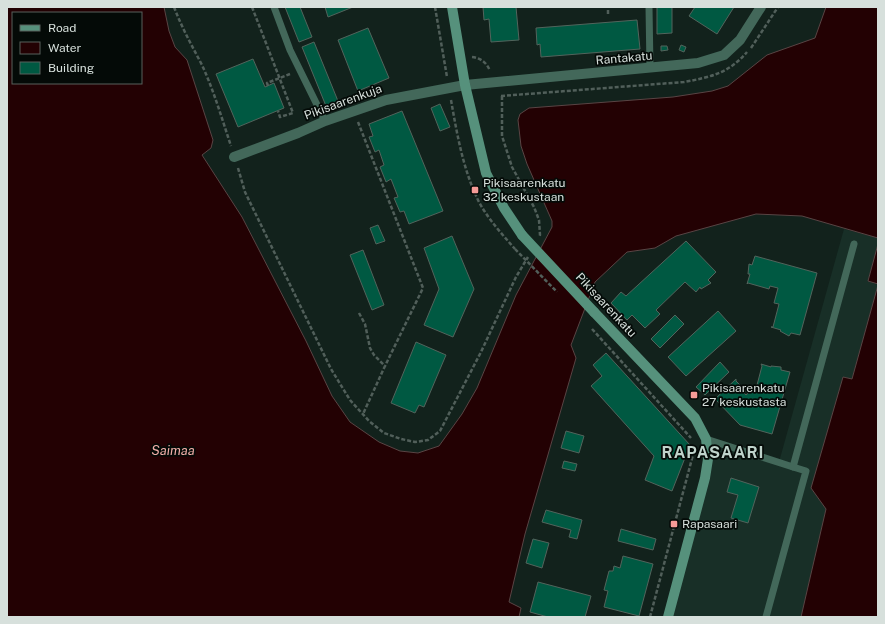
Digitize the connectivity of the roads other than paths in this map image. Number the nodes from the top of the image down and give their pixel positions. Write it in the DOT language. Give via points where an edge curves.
graph roads {
  1 [pos="274,7"];
  2 [pos="452,7"];
  3 [pos="649,7"];
  4 [pos="761,7"];
  5 [pos="650,68"];
  6 [pos="465,85"];
  7 [pos="325,121"];
  8 [pos="234,157"];
  9 [pos="854,244"];
  10 [pos="706,439"];
  11 [pos="793,467"];
  12 [pos="668,617"];
  13 [pos="766,617"];
  1 -- 7 [label="lane" via="290,50"];
  2 -- 6 [label="street, Pikisaarenkatu"];
  3 -- 5 [label="lane"];
  4 -- 5 [label="street, Rantakatu" via="740,40 724,55 698,64"];
  5 -- 6 [label="street, Rantakatu"];
  6 -- 7 [label="street, Pikisaarenkuja" via="386,100"];
  6 -- 10 [label="street, Pikisaarenkatu, bridge" via="486,173 504,208 522,235 694,418"];
  7 -- 8 [label="street, Pikisaarenkuja"];
  9 -- 11 [label="lane"];
  10 -- 11 [label="lane"];
  10 -- 12 [label="street, Pikisaarenkatu" via="708,459 704,478"];
  11 -- 13 [label="lane" via="806,471"];
}
